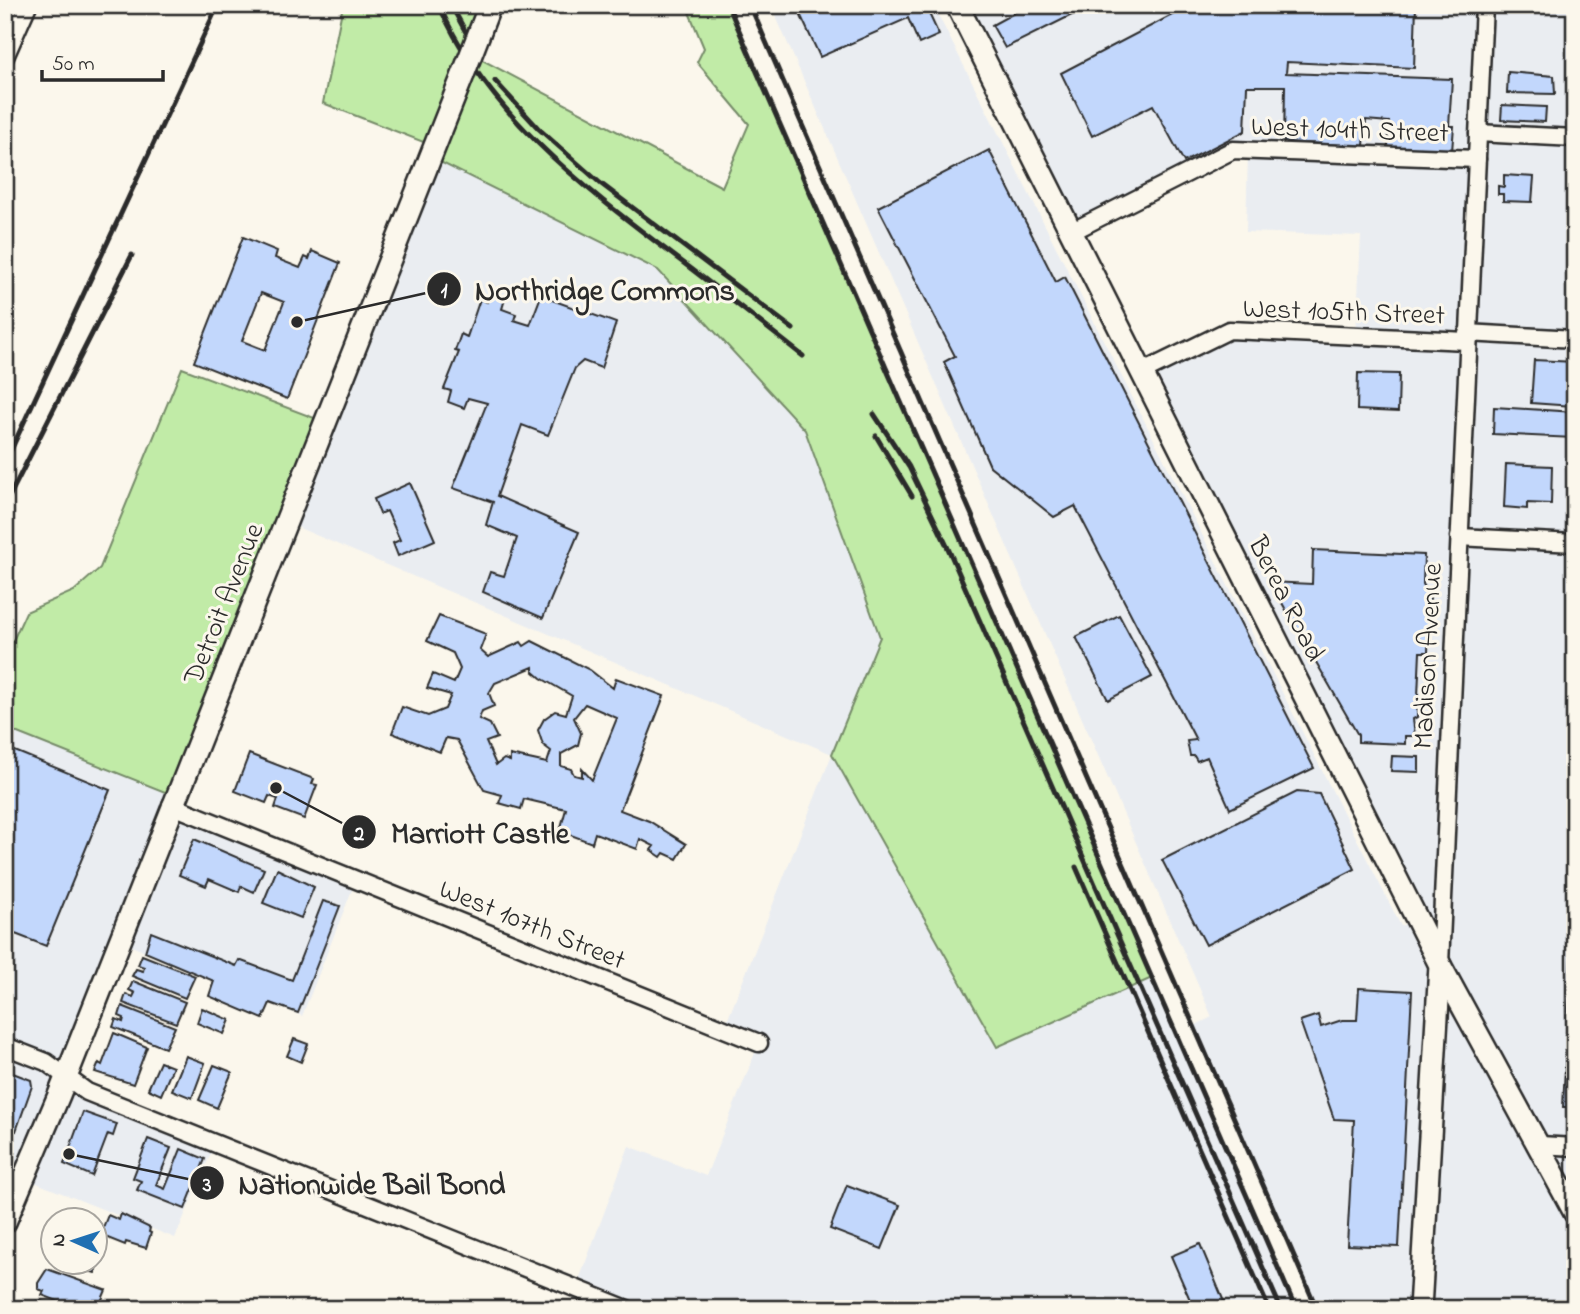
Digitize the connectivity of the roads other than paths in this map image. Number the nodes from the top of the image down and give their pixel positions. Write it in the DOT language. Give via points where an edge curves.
graph roads {
  1 [pos="28,5"];
  2 [pos="491,5"];
  3 [pos="957,5"];
  4 [pos="1484,5"];
  5 [pos="5,57"];
  6 [pos="1478,134"];
  7 [pos="1575,138"];
  8 [pos="1477,159"];
  9 [pos="1073,231"];
  10 [pos="1467,337"];
  11 [pos="1575,339"];
  12 [pos="1143,372"];
  13 [pos="1459,537"];
  14 [pos="1575,542"];
  15 [pos="172,805"];
  16 [pos="1440,965"];
  17 [pos="759,1043"];
  18 [pos="5,1046"];
  19 [pos="66,1076"];
  20 [pos="1540,1145"];
  21 [pos="1575,1147"];
  22 [pos="1575,1213"];
  23 [pos="5,1222"];
  24 [pos="627,1309"];
  25 [pos="1420,1309"];
  1 -- 5 [label="street"];
  2 -- 15 [label="main road, Detroit Avenue, bridge"];
  3 -- 9 [label="main road, Berea Road"];
  4 -- 6 [label="street, Madison Avenue"];
  6 -- 7 [label="street, West 104th Street"];
  6 -- 8 [label="street, Madison Avenue"];
  8 -- 9 [label="street, West 104th Street" via="1233,150"];
  8 -- 10 [label="street, Madison Avenue"];
  9 -- 12 [label="main road, Berea Road"];
  10 -- 11 [label="street, West 105th Street"];
  10 -- 12 [label="street, West 105th Street" via="1229,330"];
  10 -- 13 [label="street, Madison Avenue"];
  12 -- 16 [label="main road, Berea Road"];
  13 -- 14 [label="street"];
  13 -- 16 [label="street, Madison Avenue"];
  15 -- 17 [label="street, West 107th Street"];
  15 -- 19 [label="main road, Detroit Avenue"];
  16 -- 20 [label="main road, Berea Road"];
  16 -- 25 [label="main road, Madison Avenue"];
  18 -- 19 [label="street" via="46,1062"];
  19 -- 23 [label="main road, Detroit Avenue"];
  19 -- 24 [label="street" via="87,1093"];
  20 -- 21 [label="street"];
  20 -- 22 [label="main road, Berea Road"];
}
